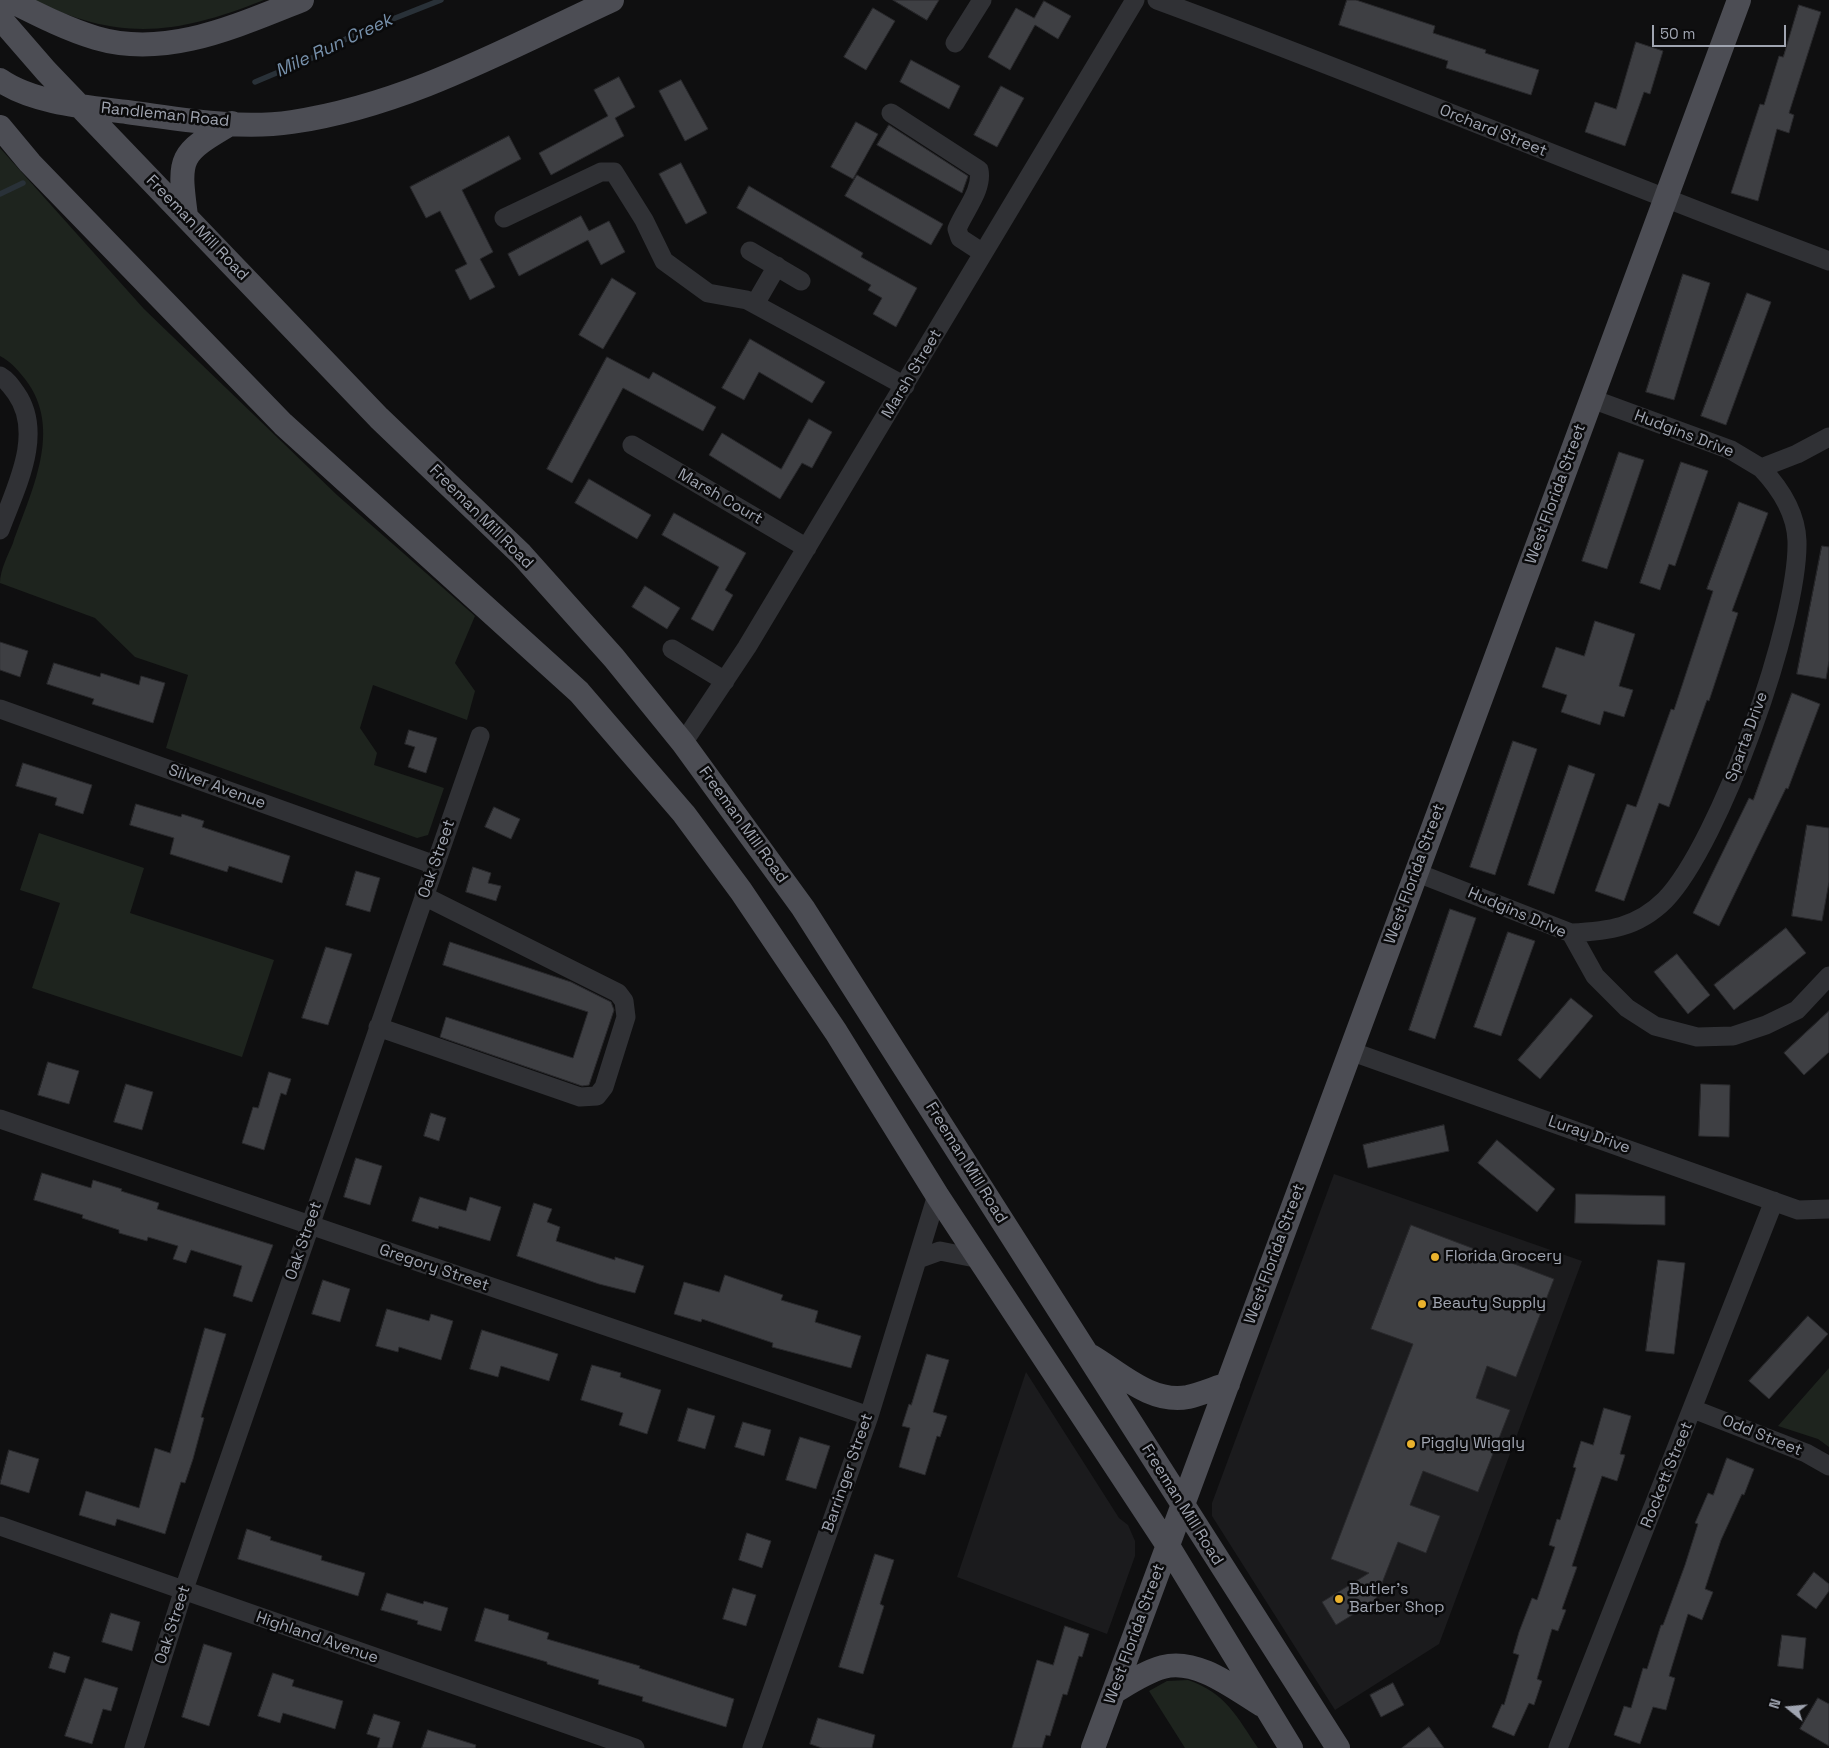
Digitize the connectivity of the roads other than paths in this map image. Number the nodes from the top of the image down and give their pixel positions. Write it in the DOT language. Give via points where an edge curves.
graph roads {
  1 [pos="9,0"];
  2 [pos="302,0"];
  3 [pos="612,0"];
  4 [pos="982,0"];
  5 [pos="1135,0"];
  6 [pos="1158,0"];
  7 [pos="1739,0"];
  8 [pos="0,18"];
  9 [pos="955,43"];
  10 [pos="0,80"];
  11 [pos="80,106"];
  12 [pos="890,113"];
  13 [pos="232,123"];
  14 [pos="0,127"];
  15 [pos="1666,200"];
  16 [pos="186,216"];
  17 [pos="504,218"];
  18 [pos="750,250"];
  19 [pos="983,253"];
  20 [pos="1829,261"];
  21 [pos="777,266"];
  22 [pos="801,281"];
  23 [pos="751,302"];
  24 [pos="0,376"];
  25 [pos="905,386"];
  26 [pos="1592,399"];
  27 [pos="1829,437"];
  28 [pos="632,445"];
  29 [pos="1761,468"];
  30 [pos="0,530"];
  31 [pos="808,548"];
  32 [pos="672,649"];
  33 [pos="725,681"];
  34 [pos="0,709"];
  35 [pos="480,736"];
  36 [pos="683,743"];
  37 [pos="435,865"];
  38 [pos="1415,872"];
  39 [pos="424,896"];
  40 [pos="1571,933"];
  41 [pos="1829,976"];
  42 [pos="378,1027"];
  43 [pos="1350,1051"];
  44 [pos="0,1119"];
  45 [pos="937,1195"];
  46 [pos="1774,1201"];
  47 [pos="1829,1209"];
  48 [pos="309,1226"];
  49 [pos="918,1258"];
  50 [pos="980,1259"];
  51 [pos="1086,1354"];
  52 [pos="1228,1384"];
  53 [pos="1693,1408"];
  54 [pos="869,1416"];
  55 [pos="1829,1466"];
  56 [pos="1182,1507"];
  57 [pos="0,1526"];
  58 [pos="1168,1546"];
  59 [pos="184,1592"];
  60 [pos="1114,1692"];
  61 [pos="1266,1708"];
  62 [pos="134,1748"];
  63 [pos="635,1748"];
  64 [pos="752,1748"];
  65 [pos="1093,1748"];
  66 [pos="1291,1748"];
  67 [pos="1338,1748"];
  68 [pos="1558,1748"];
  1 -- 2 [label="main road" via="68,28 98,38 130,44 162,44 236,26"];
  3 -- 13 [label="main road, Randleman Road" via="418,89 360,108 291,122"];
  4 -- 9 [label="street"];
  5 -- 19 [label="street, Marsh Street"];
  6 -- 15 [label="street, Orchard Street"];
  7 -- 15 [label="main road, West Florida Street"];
  8 -- 11 [label="main road, Freeman Mill Road"];
  10 -- 11 [label="main road, Randleman Road" via="15,90"];
  11 -- 13 [label="main road, Randleman Road" via="218,124"];
  11 -- 16 [label="main road, Freeman Mill Road"];
  12 -- 19 [label="street" via="979,170 978,187 957,229 960,238"];
  13 -- 16 [label="main road" via="190,150 182,166"];
  14 -- 45 [label="main road, Freeman Mill Road" via="30,163 283,424 579,692 684,814 741,891 836,1032"];
  15 -- 20 [label="street, Orchard Street"];
  15 -- 26 [label="main road, West Florida Street"];
  16 -- 36 [label="main road, Freeman Mill Road" via="380,418 521,554 614,658"];
  17 -- 23 [label="street" via="601,172 614,172 644,220 664,261 708,293"];
  18 -- 21 [label="street"];
  19 -- 25 [label="street, Marsh Street"];
  21 -- 22 [label="street"];
  21 -- 23 [label="street"];
  23 -- 25 [label="street"];
  24 -- 30 [label="street" via="20,398 28,422 25,464"];
  25 -- 31 [label="street, Marsh Street"];
  26 -- 29 [label="street, Hudgins Drive" via="1731,450"];
  26 -- 38 [label="main road, West Florida Street"];
  27 -- 29 [label="street"];
  28 -- 31 [label="street, Marsh Court"];
  29 -- 40 [label="street, Sparta Drive" via="1775,483 1790,508 1797,540 1793,586 1770,676 1728,791 1696,856 1665,900 1638,921 1609,931"];
  31 -- 33 [label="street, Marsh Street"];
  32 -- 33 [label="street"];
  33 -- 36 [label="street, Marsh Street"];
  34 -- 37 [label="street, Silver Avenue"];
  35 -- 37 [label="street, Oak Street"];
  36 -- 51 [label="main road, Freeman Mill Road" via="803,908"];
  37 -- 39 [label="street, Oak Street"];
  38 -- 40 [label="street, Hudgins Drive"];
  38 -- 43 [label="main road, West Florida Street"];
  39 -- 42 [label="street, Oak Street"];
  39 -- 42 [label="street" via="618,993 624,1001 626,1017 604,1088 597,1096 580,1097"];
  40 -- 41 [label="street, Hudgins Drive" via="1595,976 1627,1008 1656,1026 1697,1037 1733,1036 1766,1025 1797,1010"];
  42 -- 48 [label="street, Oak Street"];
  43 -- 46 [label="street, Luray Drive"];
  43 -- 52 [label="main road, West Florida Street"];
  44 -- 48 [label="street, Gregory Street"];
  45 -- 49 [label="street, Barringer Street"];
  45 -- 50 [label="main road, Freeman Mill Road"];
  46 -- 47 [label="street, Luray Drive" via="1798,1210"];
  46 -- 53 [label="street, Rockett Street"];
  48 -- 54 [label="street, Gregory Street"];
  48 -- 59 [label="street, Oak Street"];
  49 -- 50 [label="street" via="940,1251"];
  49 -- 54 [label="street, Barringer Street"];
  50 -- 58 [label="main road, Freeman Mill Road"];
  51 -- 52 [label="main road" via="1111,1367 1136,1386 1161,1396 1186,1397"];
  51 -- 56 [label="main road, Freeman Mill Road"];
  52 -- 56 [label="main road, West Florida Street"];
  53 -- 55 [label="street, Odd Street" via="1806,1453"];
  53 -- 68 [label="street, Rockett Street"];
  54 -- 64 [label="street, Barringer Street"];
  56 -- 58 [label="main road, West Florida Street"];
  56 -- 67 [label="main road, Freeman Mill Road"];
  57 -- 59 [label="street, Highland Avenue"];
  58 -- 60 [label="main road, West Florida Street"];
  58 -- 61 [label="main road, Freeman Mill Road"];
  59 -- 62 [label="street, Oak Street"];
  59 -- 63 [label="street, Highland Avenue"];
  60 -- 61 [label="main road" via="1163,1667 1177,1666 1200,1670"];
  60 -- 65 [label="main road, West Florida Street"];
  61 -- 66 [label="main road, Freeman Mill Road"];
}
